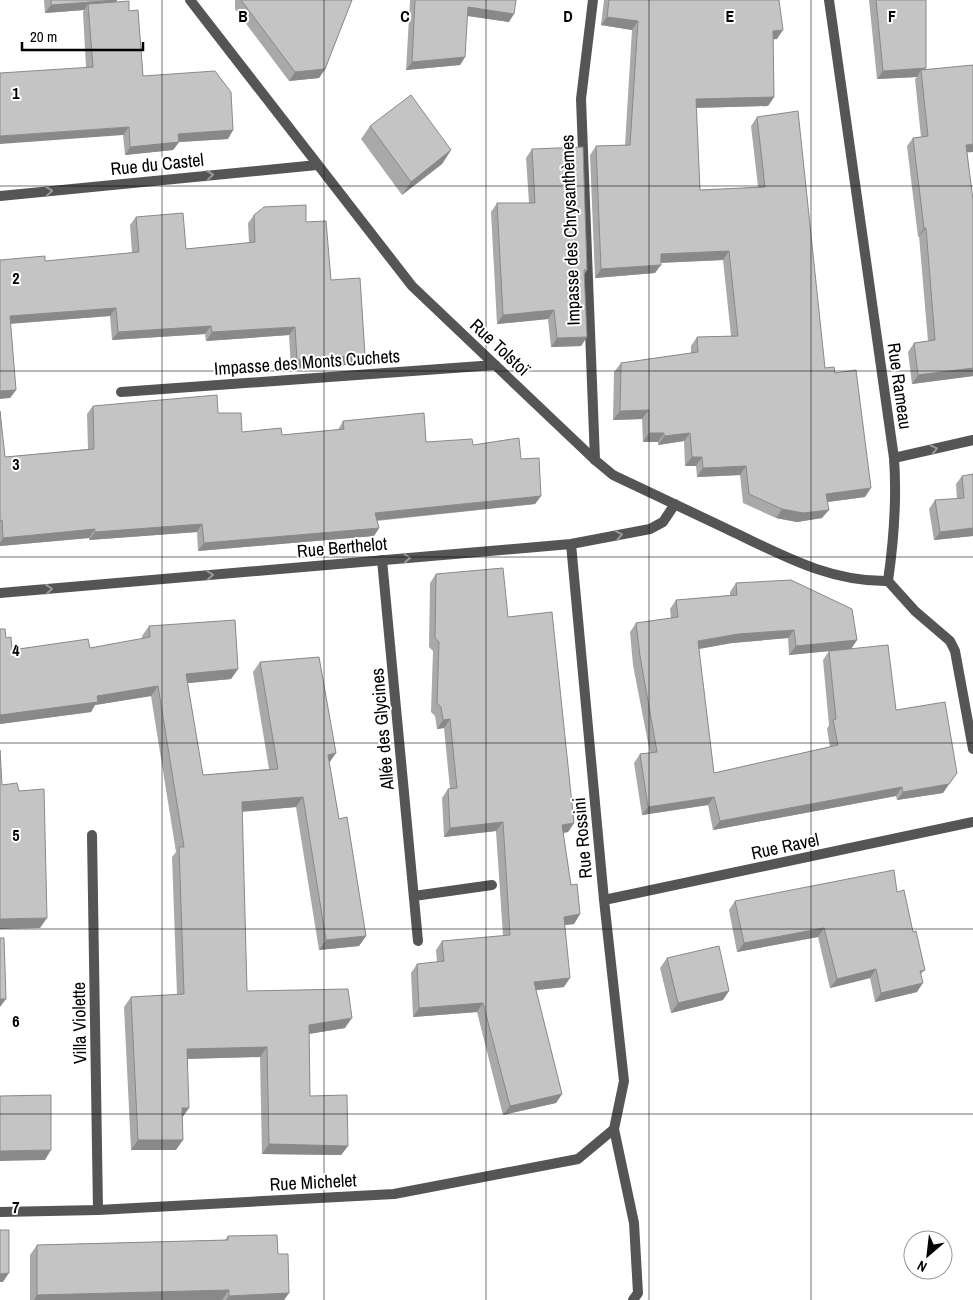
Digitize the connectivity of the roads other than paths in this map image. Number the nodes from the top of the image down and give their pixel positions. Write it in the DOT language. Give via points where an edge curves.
graph roads {
  1 [pos="190,0"];
  2 [pos="593,0"];
  3 [pos="829,0"];
  4 [pos="317,165"];
  5 [pos="0,196"];
  6 [pos="495,365"];
  7 [pos="121,392"];
  8 [pos="973,440"];
  9 [pos="894,458"];
  10 [pos="595,460"];
  11 [pos="675,504"];
  12 [pos="571,544"];
  13 [pos="382,560"];
  14 [pos="888,581"];
  15 [pos="0,593"];
  16 [pos="973,749"];
  17 [pos="973,822"];
  18 [pos="92,835"];
  19 [pos="492,885"];
  20 [pos="414,896"];
  21 [pos="604,900"];
  22 [pos="418,941"];
  23 [pos="614,1129"];
  24 [pos="98,1210"];
  25 [pos="0,1212"];
  26 [pos="633,1300"];
  1 -- 4 [label="street, Rue Tolstoï"];
  2 -- 10 [label="street, Impasse des Chrysanthèmes" via="581,99"];
  3 -- 9 [label="street, Rue Rameau"];
  5 -- 4 [label="street, Rue du Castel, one-way"];
  4 -- 6 [label="street, Rue Tolstoï" via="412,286"];
  6 -- 7 [label="street, Impasse des Monts Cuchets"];
  6 -- 10 [label="street, Rue Tolstoï"];
  9 -- 8 [label="street, one-way"];
  9 -- 14 [label="street, Rue Rameau" via="896,525"];
  10 -- 11 [label="street, Rue Tolstoï" via="613,474"];
  12 -- 11 [label="street, Rue Berthelot, one-way" via="650,529 663,522"];
  11 -- 14 [label="street, Rue Tolstoï" via="798,563 841,578"];
  13 -- 12 [label="street, Rue Berthelot, one-way"];
  12 -- 21 [label="street, Rue Rossini"];
  15 -- 13 [label="street, Rue Berthelot, one-way"];
  13 -- 20 [label="street, Allée des Glycines"];
  14 -- 16 [label="street" via="915,611 950,641 955,651"];
  17 -- 21 [label="street, Rue Ravel"];
  18 -- 24 [label="street, Villa Violette"];
  19 -- 20 [label="street"];
  20 -- 22 [label="street, Allée des Glycines"];
  21 -- 23 [label="street, Rue Rossini" via="624,1081"];
  23 -- 24 [label="street, Rue Michelet" via="578,1158 394,1194"];
  23 -- 26 [label="street" via="634,1223 638,1293"];
  24 -- 25 [label="street, Rue Michelet"];
}
